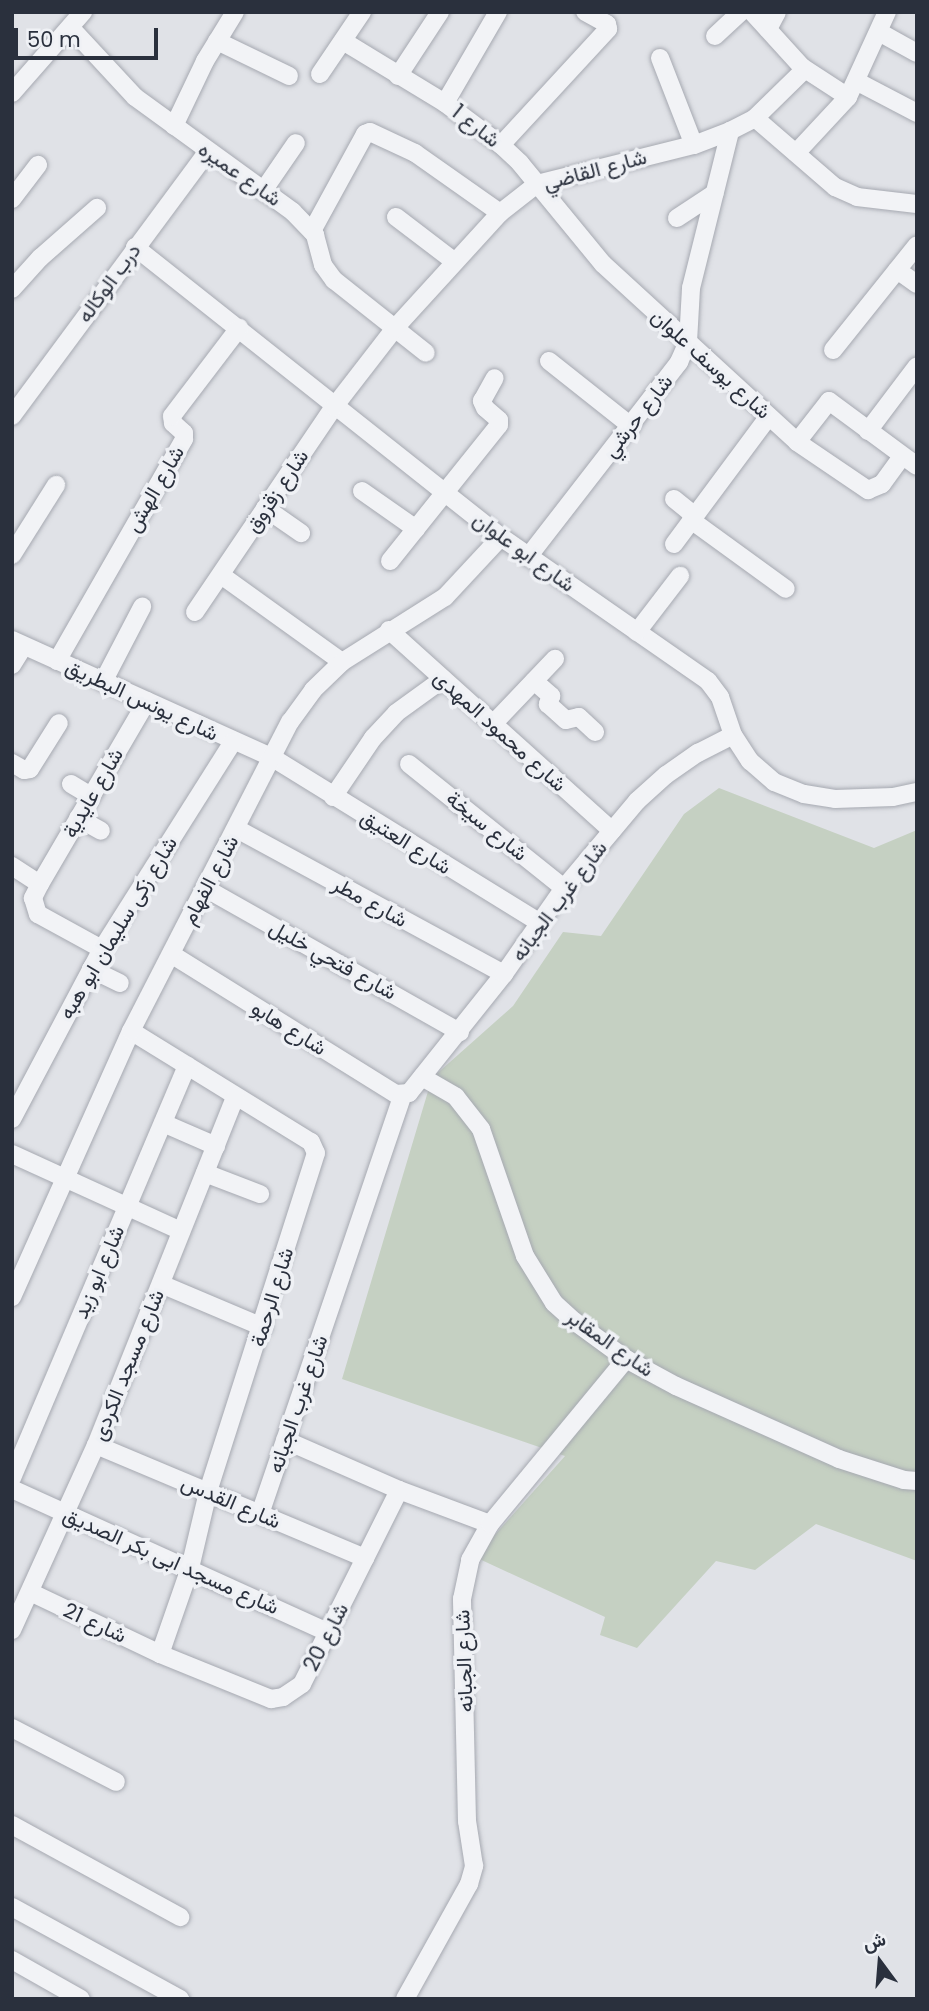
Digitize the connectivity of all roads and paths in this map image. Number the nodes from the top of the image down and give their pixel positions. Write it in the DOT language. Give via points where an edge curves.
graph roads {
  1 [pos="83,12"];
  2 [pos="235,12"];
  3 [pos="362,12"];
  4 [pos="440,12"];
  5 [pos="585,12"];
  6 [pos="741,12"];
  7 [pos="752,12"];
  8 [pos="777,12"];
  9 [pos="887,12"];
  10 [pos="492,14"];
  11 [pos="71,28"];
  12 [pos="768,29"];
  13 [pos="879,33"];
  14 [pos="715,36"];
  15 [pos="217,41"];
  16 [pos="343,41"];
  17 [pos="917,53"];
  18 [pos="660,58"];
  19 [pos="802,69"];
  20 [pos="320,74"];
  21 [pos="289,76"];
  22 [pos="402,78"];
  23 [pos="852,89"];
  24 [pos="12,93"];
  25 [pos="445,103"];
  26 [pos="917,113"];
  27 [pos="755,118"];
  28 [pos="174,127"];
  29 [pos="730,131"];
  30 [pos="296,143"];
  31 [pos="501,145"];
  32 [pos="694,145"];
  33 [pos="208,152"];
  34 [pos="796,153"];
  35 [pos="38,165"];
  36 [pos="537,184"];
  37 [pos="263,191"];
  38 [pos="715,193"];
  39 [pos="12,199"];
  40 [pos="917,204"];
  41 [pos="97,208"];
  42 [pos="500,213"];
  43 [pos="396,217"];
  44 [pos="677,218"];
  45 [pos="312,231"];
  46 [pos="917,245"];
  47 [pos="135,247"];
  48 [pos="455,262"];
  49 [pos="897,270"];
  50 [pos="917,284"];
  51 [pos="12,289"];
  52 [pos="239,328"];
  53 [pos="395,328"];
  54 [pos="688,342"];
  55 [pos="833,350"];
  56 [pos="426,353"];
  57 [pos="549,361"];
  58 [pos="917,366"];
  59 [pos="495,378"];
  60 [pos="334,407"];
  61 [pos="12,416"];
  62 [pos="769,416"];
  63 [pos="631,426"];
  64 [pos="868,431"];
  65 [pos="797,442"];
  66 [pos="909,461"];
  67 [pos="56,485"];
  68 [pos="362,491"];
  69 [pos="445,494"];
  70 [pos="674,499"];
  71 [pos="265,508"];
  72 [pos="693,518"];
  73 [pos="416,530"];
  74 [pos="301,533"];
  75 [pos="501,537"];
  76 [pos="674,544"];
  77 [pos="12,555"];
  78 [pos="528,557"];
  79 [pos="390,561"];
  80 [pos="221,575"];
  81 [pos="680,576"];
  82 [pos="786,589"];
  83 [pos="142,607"];
  84 [pos="195,612"];
  85 [pos="389,630"];
  86 [pos="637,632"];
  87 [pos="18,643"];
  88 [pos="555,659"];
  89 [pos="57,661"];
  90 [pos="342,662"];
  91 [pos="12,665"];
  92 [pos="443,679"];
  93 [pos="534,681"];
  94 [pos="103,682"];
  95 [pos="146,702"];
  96 [pos="59,723"];
  97 [pos="493,724"];
  98 [pos="595,732"];
  99 [pos="733,735"];
  100 [pos="233,742"];
  101 [pos="273,758"];
  102 [pos="12,764"];
  103 [pos="409,764"];
  104 [pos="71,784"];
  105 [pos="917,792"];
  106 [pos="91,796"];
  107 [pos="333,797"];
  108 [pos="78,818"];
  109 [pos="237,829"];
  110 [pos="101,831"];
  111 [pos="612,831"];
  112 [pos="12,866"];
  113 [pos="40,884"];
  114 [pos="205,888"];
  115 [pos="564,888"];
  116 [pos="540,923"];
  117 [pos="102,949"];
  118 [pos="171,954"];
  119 [pos="91,969"];
  120 [pos="504,974"];
  121 [pos="120,984"];
  122 [pos="131,1031"];
  123 [pos="460,1032"];
  124 [pos="187,1066"];
  125 [pos="422,1077"];
  126 [pos="406,1094"];
  127 [pos="235,1097"];
  128 [pos="12,1119"];
  129 [pos="163,1123"];
  130 [pos="216,1146"];
  131 [pos="12,1154"];
  132 [pos="205,1173"];
  133 [pos="64,1178"];
  134 [pos="260,1194"];
  135 [pos="127,1207"];
  136 [pos="181,1231"];
  137 [pos="92,1240"];
  138 [pos="110,1248"];
  139 [pos="160,1284"];
  140 [pos="12,1297"];
  141 [pos="263,1327"];
  142 [pos="626,1359"];
  143 [pos="285,1440"];
  144 [pos="96,1445"];
  145 [pos="12,1478"];
  146 [pos="917,1481"];
  147 [pos="12,1489"];
  148 [pos="399,1490"];
  149 [pos="208,1492"];
  150 [pos="66,1514"];
  151 [pos="260,1514"];
  152 [pos="490,1524"];
  153 [pos="365,1558"];
  154 [pos="190,1568"];
  155 [pos="30,1592"];
  156 [pos="12,1630"];
  157 [pos="329,1633"];
  158 [pos="160,1654"];
  159 [pos="12,1728"];
  160 [pos="116,1782"];
  161 [pos="12,1825"];
  162 [pos="12,1907"];
  163 [pos="180,1917"];
  164 [pos="12,1960"];
  165 [pos="81,1999"];
  166 [pos="180,1999"];
  167 [pos="405,1999"];
  1 -- 11 [label="street"];
  2 -- 15 [label="street"];
  3 -- 16 [label="street"];
  4 -- 22 [label="street"];
  5 -- 31 [label="street" via="608,29"];
  6 -- 14 [label="street"];
  7 -- 12 [label="street"];
  8 -- 12 [label="street"];
  9 -- 13 [label="street"];
  10 -- 25 [label="street"];
  11 -- 24 [label="street"];
  11 -- 28 [label="street, شارع عميره" via="135,97"];
  12 -- 19 [label="street"];
  13 -- 17 [label="street"];
  13 -- 23 [label="street"];
  15 -- 21 [label="street"];
  15 -- 28 [label="street"];
  16 -- 20 [label="street"];
  16 -- 22 [label="street, شارع 1"];
  18 -- 32 [label="street"];
  19 -- 23 [label="street"];
  19 -- 27 [label="street, شارع القاضي"];
  22 -- 25 [label="street, شارع 1"];
  23 -- 26 [label="street"];
  23 -- 34 [label="street"];
  25 -- 31 [label="street, شارع 1"];
  27 -- 29 [label="street, شارع القاضي"];
  27 -- 34 [label="street"];
  28 -- 33 [label="street, شارع عميره"];
  29 -- 32 [label="street, شارع القاضي"];
  29 -- 38 [label="street, شارع حرشي"];
  30 -- 37 [label="street"];
  31 -- 36 [label="street, شارع 1"];
  32 -- 36 [label="street, شارع القاضي"];
  33 -- 37 [label="street, شارع عميره"];
  33 -- 47 [label="street, درب الوكاله"];
  34 -- 40 [label="street" via="835,187 857,197"];
  35 -- 39 [label="street"];
  36 -- 42 [label="street, شارع القاضي"];
  36 -- 54 [label="street, شارع يوسف علوان" via="603,264"];
  37 -- 45 [label="street, شارع عميره"];
  38 -- 44 [label="street"];
  38 -- 54 [label="street, شارع حرشي" via="691,288"];
  41 -- 51 [label="street"];
  42 -- 45 [label="street" via="415,153 370,132"];
  42 -- 48 [label="street, شارع القاضي"];
  43 -- 48 [label="street"];
  45 -- 53 [label="street, شارع عميره" via="328,273"];
  46 -- 49 [label="street"];
  47 -- 52 [label="street, شارع ابو علوان"];
  47 -- 61 [label="street, درب الوكاله"];
  48 -- 53 [label="street, شارع القاضي"];
  49 -- 50 [label="street"];
  49 -- 55 [label="street"];
  52 -- 60 [label="street, شارع ابو علوان"];
  52 -- 89 [label="street, شارع الهش" via="172,416 184,439"];
  53 -- 56 [label="street, شارع عميره"];
  53 -- 60 [label="street, شارع القاضي"];
  54 -- 62 [label="street, شارع يوسف علوان"];
  54 -- 63 [label="street, شارع حرشي" via="679,362"];
  57 -- 63 [label="street"];
  58 -- 64 [label="street"];
  59 -- 69 [label="street" via="482,401 499,425"];
  60 -- 69 [label="street, شارع ابو علوان"];
  60 -- 71 [label="street, شارع زقزوق"];
  62 -- 65 [label="street, شارع يوسف علوان"];
  62 -- 72 [label="street"];
  63 -- 78 [label="street, شارع حرشي"];
  64 -- 65 [label="street" via="829,401"];
  64 -- 66 [label="street"];
  65 -- 66 [label="street, شارع يوسف علوان" via="868,490 883,484"];
  67 -- 77 [label="street"];
  68 -- 73 [label="street"];
  69 -- 73 [label="street"];
  69 -- 75 [label="street, شارع ابو علوان"];
  70 -- 72 [label="street"];
  71 -- 74 [label="street"];
  71 -- 80 [label="street, شارع زقزوق"];
  72 -- 76 [label="street"];
  72 -- 82 [label="street"];
  73 -- 79 [label="street"];
  75 -- 78 [label="street, شارع ابو علوان"];
  75 -- 85 [label="street, شارع الفهام" via="445,597"];
  78 -- 86 [label="street, شارع ابو علوان"];
  80 -- 84 [label="street, شارع زقزوق"];
  80 -- 90 [label="street"];
  81 -- 86 [label="street"];
  83 -- 94 [label="street"];
  85 -- 90 [label="street, شارع الفهام"];
  85 -- 92 [label="street, شارع محمود المهدى"];
  86 -- 99 [label="street, شارع ابو علوان" via="708,681 720,697"];
  87 -- 89 [label="street, شارع يونس البطريق"];
  87 -- 91 [label="street"];
  88 -- 93 [label="street"];
  89 -- 94 [label="street, شارع يونس البطريق"];
  90 -- 101 [label="street, شارع الفهام" via="313,690 290,722"];
  92 -- 97 [label="street, شارع محمود المهدى"];
  92 -- 107 [label="street" via="396,713 373,737"];
  93 -- 97 [label="street"];
  93 -- 98 [label="street" via="551,696 549,705 566,720 579,717"];
  94 -- 95 [label="street, شارع يونس البطريق"];
  95 -- 100 [label="street, شارع يونس البطريق"];
  95 -- 106 [label="street, شارع عايدية"];
  96 -- 102 [label="street" via="30,769"];
  97 -- 111 [label="street, شارع محمود المهدى"];
  99 -- 105 [label="street, شارع ابو علوان" via="750,761 774,782 804,794 835,799"];
  99 -- 111 [label="street, شارع غرب الجبانه" via="666,775"];
  100 -- 101 [label="street, شارع يونس البطريق"];
  100 -- 117 [label="street, شارع زكى سليمان ابو هبه"];
  101 -- 107 [label="street, شارع العتيق"];
  101 -- 109 [label="street, شارع الفهام"];
  103 -- 115 [label="street, شارع سيخة"];
  104 -- 106 [label="street"];
  106 -- 108 [label="street, شارع عايدية"];
  107 -- 116 [label="street, شارع العتيق"];
  108 -- 110 [label="street"];
  108 -- 113 [label="street, شارع عايدية"];
  109 -- 114 [label="street, شارع الفهام"];
  109 -- 120 [label="street, شارع مطر"];
  111 -- 115 [label="street, شارع غرب الجبانه"];
  112 -- 113 [label="street"];
  113 -- 117 [label="street" via="33,898 38,914"];
  114 -- 118 [label="street, شارع الفهام"];
  114 -- 123 [label="street, شارع فتحي خليل"];
  115 -- 116 [label="street, شارع غرب الجبانه"];
  116 -- 120 [label="street, شارع غرب الجبانه"];
  117 -- 119 [label="street, شارع زكى سليمان ابو هبه"];
  118 -- 122 [label="street, شارع الفهام"];
  118 -- 126 [label="street, شارع هابو" via="396,1094"];
  119 -- 121 [label="street"];
  119 -- 128 [label="street, شارع زكى سليمان ابو هبه"];
  120 -- 123 [label="street, شارع غرب الجبانه"];
  122 -- 124 [label="street, شارع الرحمة"];
  122 -- 133 [label="street, شارع الفهام"];
  123 -- 125 [label="street, شارع غرب الجبانه"];
  124 -- 127 [label="street, شارع الرحمة"];
  124 -- 129 [label="street, شارع ابو زيد"];
  125 -- 126 [label="street, شارع غرب الجبانه"];
  125 -- 142 [label="street, شارع المقابر" via="456,1097 481,1129 538,1280 574,1321"];
  126 -- 143 [label="street, شارع غرب الجبانه"];
  127 -- 130 [label="street, شارع مسجد الكردى"];
  127 -- 141 [label="street, شارع الرحمة" via="311,1142 316,1153"];
  129 -- 130 [label="street"];
  129 -- 135 [label="street, شارع ابو زيد"];
  130 -- 132 [label="street, شارع مسجد الكردى"];
  131 -- 133 [label="street"];
  132 -- 134 [label="street"];
  132 -- 136 [label="street, شارع مسجد الكردى"];
  133 -- 135 [label="street"];
  133 -- 140 [label="street, شارع الفهام"];
  135 -- 136 [label="street"];
  135 -- 138 [label="street, شارع ابو زيد"];
  136 -- 139 [label="street, شارع مسجد الكردى"];
  137 -- 138 [label="street"];
  138 -- 145 [label="street, شارع ابو زيد"];
  139 -- 141 [label="street"];
  139 -- 144 [label="street, شارع مسجد الكردى"];
  141 -- 149 [label="street, شارع الرحمة"];
  142 -- 146 [label="street, شارع المقابر" via="839,1459"];
  142 -- 152 [label="street, شارع الجبانه"];
  143 -- 148 [label="street"];
  143 -- 151 [label="street, شارع غرب الجبانه"];
  144 -- 149 [label="street, شارع القدس"];
  144 -- 150 [label="street, شارع مسجد الكردى"];
  147 -- 150 [label="street, شارع مسجد ابى بكر الصديق"];
  148 -- 152 [label="street"];
  148 -- 153 [label="street, شارع 20"];
  149 -- 151 [label="street, شارع القدس"];
  149 -- 154 [label="street, شارع الرحمة"];
  150 -- 154 [label="street, شارع مسجد ابى بكر الصديق"];
  150 -- 155 [label="street, شارع مسجد الكردى"];
  151 -- 153 [label="street, شارع القدس"];
  152 -- 167 [label="street, شارع الجبانه" via="470,1560 462,1599 467,1821 473,1872"];
  153 -- 157 [label="street, شارع 20"];
  154 -- 157 [label="street, شارع مسجد ابى بكر الصديق"];
  154 -- 158 [label="street, شارع الرحمة"];
  155 -- 156 [label="street, شارع مسجد الكردى"];
  155 -- 158 [label="street, شارع 21"];
  157 -- 158 [label="street, شارع 20" via="302,1684 271,1699"];
  159 -- 160 [label="street"];
  161 -- 163 [label="street"];
  162 -- 166 [label="street"];
  164 -- 165 [label="street"];
}
